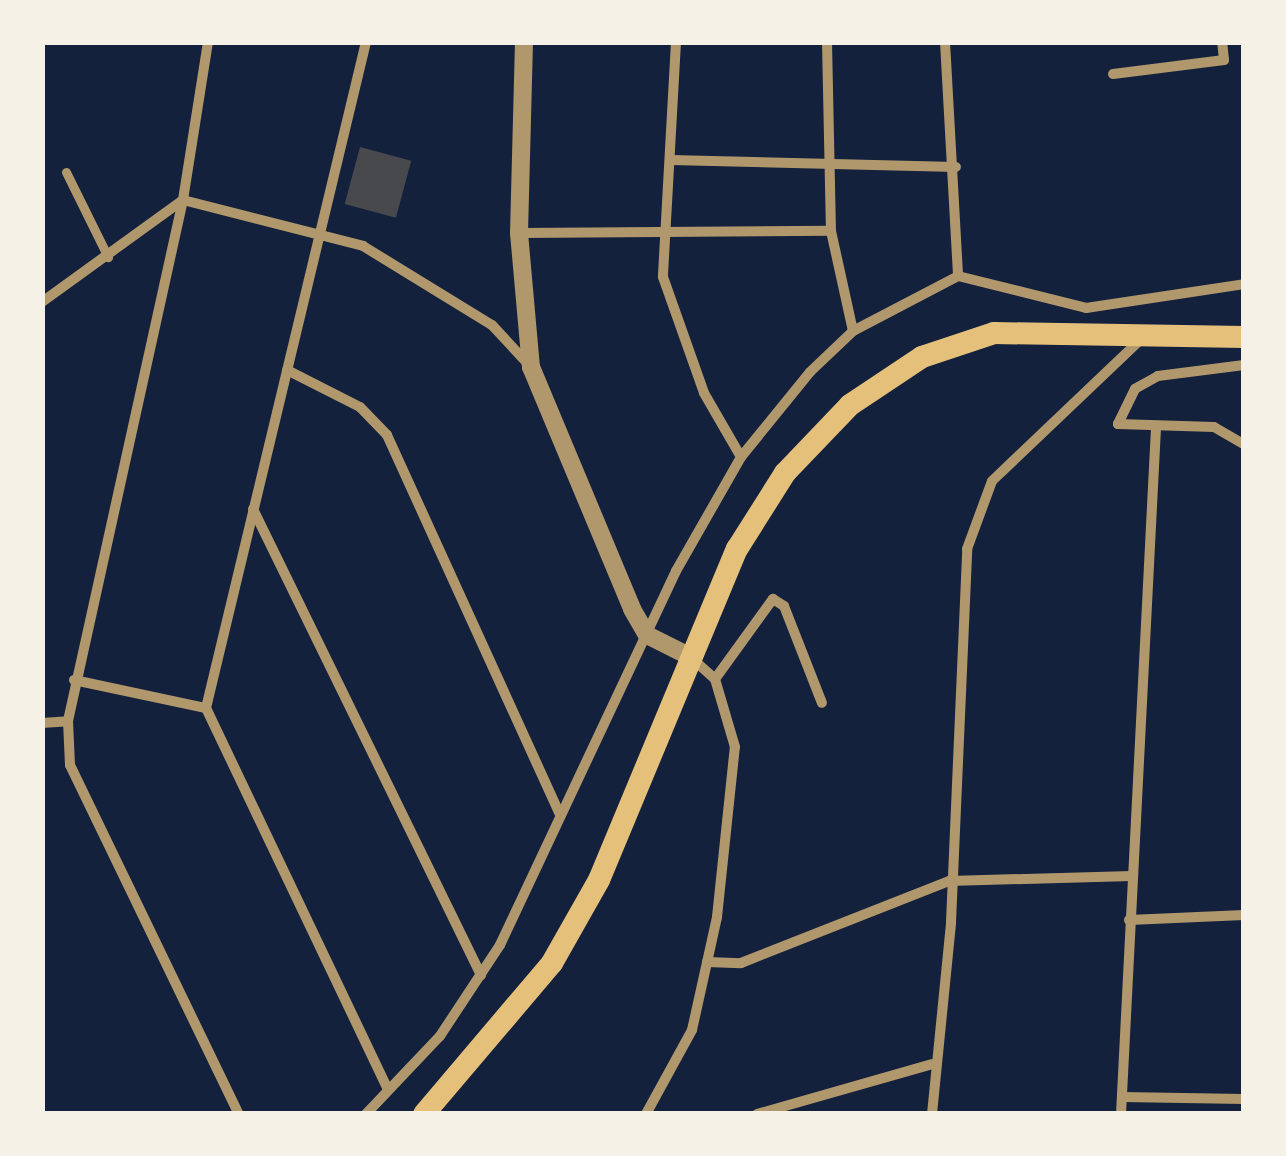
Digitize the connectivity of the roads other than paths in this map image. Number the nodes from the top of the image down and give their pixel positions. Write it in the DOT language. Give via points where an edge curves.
graph roads {
  1 [pos="208,42"];
  2 [pos="366,42"];
  3 [pos="524,42"];
  4 [pos="676,42"];
  5 [pos="827,42"];
  6 [pos="945,42"];
  7 [pos="1222,42"];
  8 [pos="1113,74"];
  9 [pos="671,160"];
  10 [pos="956,167"];
  11 [pos="826,170"];
  12 [pos="66,172"];
  13 [pos="183,200"];
  14 [pos="831,231"];
  15 [pos="664,232"];
  16 [pos="320,233"];
  17 [pos="519,233"];
  18 [pos="108,257"];
  19 [pos="958,276"];
  20 [pos="1244,284"];
  21 [pos="42,302"];
  22 [pos="1066,307"];
  23 [pos="853,331"];
  24 [pos="1060,332"];
  25 [pos="1146,334"];
  26 [pos="1244,337"];
  27 [pos="1244,364"];
  28 [pos="531,366"];
  29 [pos="286,370"];
  30 [pos="1156,429"];
  31 [pos="1244,444"];
  32 [pos="741,456"];
  33 [pos="253,508"];
  34 [pos="647,635"];
  35 [pos="692,658"];
  36 [pos="715,679"];
  37 [pos="74,680"];
  38 [pos="822,703"];
  39 [pos="206,708"];
  40 [pos="68,721"];
  41 [pos="42,723"];
  42 [pos="560,814"];
  43 [pos="1132,876"];
  44 [pos="948,881"];
  45 [pos="1244,915"];
  46 [pos="1129,920"];
  47 [pos="707,962"];
  48 [pos="480,975"];
  49 [pos="932,1064"];
  50 [pos="388,1090"];
  51 [pos="1122,1096"];
  52 [pos="1244,1099"];
  53 [pos="761,1113"];
  54 [pos="240,1114"];
  55 [pos="366,1114"];
  56 [pos="424,1114"];
  57 [pos="646,1114"];
  58 [pos="932,1114"];
  59 [pos="1122,1114"];
  1 -- 13 [label="street"];
  2 -- 16 [label="street"];
  3 -- 17 [label="street"];
  4 -- 9 [label="street"];
  5 -- 11 [label="street"];
  6 -- 10 [label="street"];
  7 -- 8 [label="street" via="1224,60"];
  9 -- 11 [label="street"];
  9 -- 15 [label="street"];
  10 -- 11 [label="street"];
  10 -- 19 [label="street"];
  11 -- 14 [label="street"];
  12 -- 18 [label="street"];
  13 -- 16 [label="street"];
  13 -- 18 [label="street"];
  13 -- 37 [label="street"];
  14 -- 15 [label="street"];
  14 -- 23 [label="street"];
  15 -- 17 [label="street"];
  15 -- 32 [label="street" via="663,276 685,340"];
  16 -- 28 [label="street" via="431,284 492,324"];
  16 -- 29 [label="street"];
  17 -- 28 [label="street"];
  18 -- 21 [label="street"];
  19 -- 22 [label="street"];
  19 -- 23 [label="street"];
  20 -- 22 [label="street"];
  22 -- 24 [label="street"];
  23 -- 32 [label="street"];
  24 -- 25 [label="main road"];
  24 -- 35 [label="main road" via="994,333 922,357 850,405 785,473 737,549"];
  25 -- 26 [label="main road"];
  25 -- 44 [label="street" via="992,481 967,549"];
  27 -- 30 [label="street" via="1158,376 1135,389 1118,424"];
  28 -- 34 [label="street"];
  29 -- 33 [label="street"];
  29 -- 42 [label="street" via="360,407 386,434"];
  30 -- 31 [label="street" via="1214,427"];
  30 -- 43 [label="street"];
  32 -- 34 [label="street"];
  33 -- 39 [label="street"];
  33 -- 48 [label="street"];
  34 -- 35 [label="street"];
  34 -- 42 [label="street"];
  35 -- 36 [label="street"];
  35 -- 56 [label="main road" via="599,880 552,963"];
  36 -- 38 [label="street" via="774,599 784,606"];
  36 -- 47 [label="street" via="735,747"];
  37 -- 39 [label="street"];
  37 -- 40 [label="street"];
  39 -- 50 [label="street"];
  40 -- 41 [label="street"];
  40 -- 54 [label="street" via="70,765"];
  42 -- 48 [label="street"];
  43 -- 44 [label="street"];
  43 -- 46 [label="street"];
  44 -- 47 [label="street" via="740,962"];
  44 -- 49 [label="street"];
  45 -- 46 [label="street"];
  46 -- 51 [label="street"];
  47 -- 57 [label="street" via="692,1030"];
  48 -- 50 [label="street"];
  49 -- 53 [label="street"];
  49 -- 58 [label="street"];
  50 -- 55 [label="street"];
  51 -- 52 [label="street"];
  51 -- 59 [label="street"];
}
